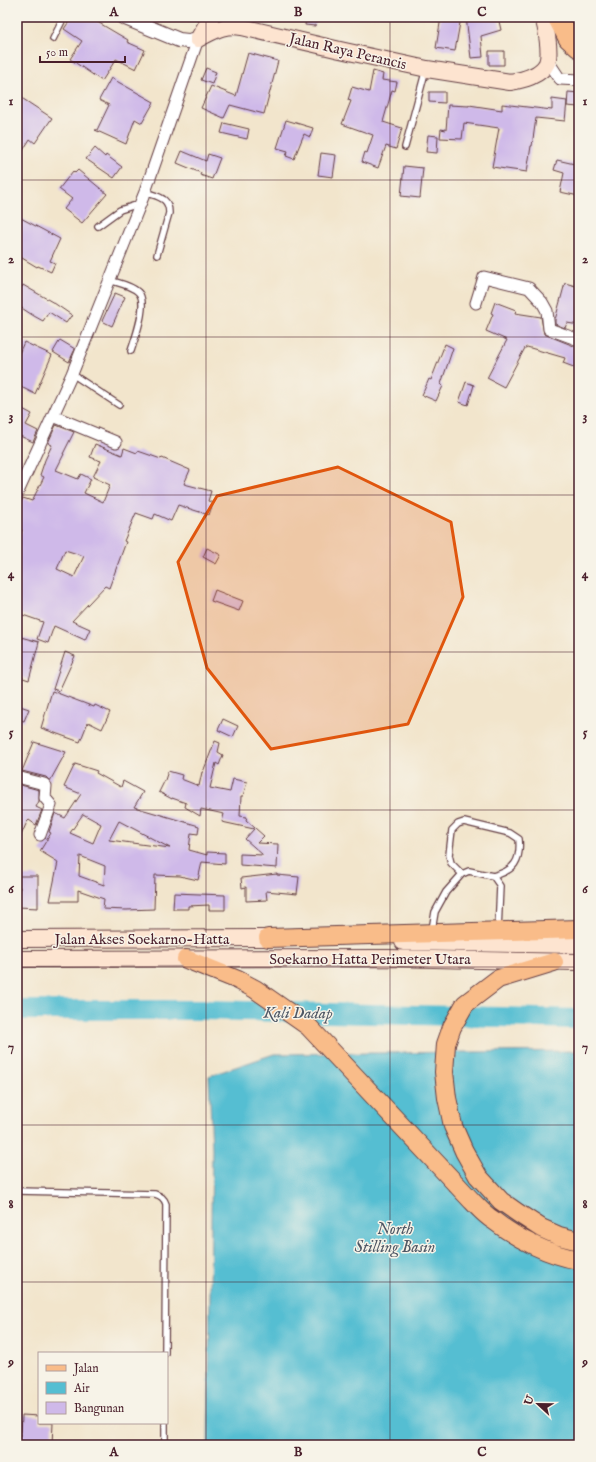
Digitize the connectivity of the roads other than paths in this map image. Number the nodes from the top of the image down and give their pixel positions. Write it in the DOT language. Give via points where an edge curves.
graph roads {
  1 [pos="64,17"];
  2 [pos="123,17"];
  3 [pos="211,17"];
  4 [pos="543,17"];
  5 [pos="558,17"];
  6 [pos="570,17"];
  7 [pos="227,21"];
  8 [pos="579,24"];
  9 [pos="53,39"];
  10 [pos="198,39"];
  11 [pos="579,47"];
  12 [pos="548,61"];
  13 [pos="427,69"];
  14 [pos="579,80"];
  15 [pos="405,147"];
  16 [pos="145,192"];
  17 [pos="139,204"];
  18 [pos="98,226"];
  19 [pos="158,255"];
  20 [pos="109,280"];
  21 [pos="476,303"];
  22 [pos="579,340"];
  23 [pos="131,351"];
  24 [pos="72,374"];
  25 [pos="119,405"];
  26 [pos="53,416"];
  27 [pos="116,442"];
  28 [pos="17,494"];
  29 [pos="17,777"];
  30 [pos="40,835"];
  31 [pos="462,874"];
  32 [pos="493,876"];
  33 [pos="579,929"];
  34 [pos="498,930"];
  35 [pos="432,932"];
  36 [pos="268,938"];
  37 [pos="17,939"];
  38 [pos="579,945"];
  39 [pos="554,953"];
  40 [pos="17,959"];
  41 [pos="186,959"];
  42 [pos="579,962"];
  43 [pos="17,1191"];
  44 [pos="579,1241"];
  45 [pos="579,1260"];
  46 [pos="165,1352"];
  47 [pos="165,1424"];
  48 [pos="165,1445"];
  1 -- 9 [label="lane"];
  2 -- 10 [label="street, Jalan Raya Perancis" via="179,40"];
  3 -- 10 [label="main road"];
  4 -- 12 [label="main road" via="548,32"];
  5 -- 11 [label="highway" via="569,38"];
  6 -- 8 [label="highway"];
  7 -- 10 [label="main road, Jalan Raya Perancis" via="222,27"];
  7 -- 13 [label="main road, Jalan Raya Perancis"];
  10 -- 16 [label="street"];
  12 -- 13 [label="main road, Jalan Raya Perancis" via="542,70 532,76 504,82"];
  12 -- 14 [label="street" via="560,79"];
  13 -- 15 [label="lane"];
  16 -- 17 [label="street"];
  16 -- 19 [label="lane" via="168,203 169,213"];
  17 -- 18 [label="lane" via="120,210"];
  17 -- 20 [label="street"];
  20 -- 23 [label="lane" via="138,292 143,300"];
  20 -- 24 [label="street"];
  21 -- 22 [label="street" via="484,277 529,288 547,311 549,329"];
  24 -- 25 [label="lane"];
  24 -- 26 [label="street"];
  26 -- 27 [label="street"];
  26 -- 28 [label="street"];
  29 -- 30 [label="street" via="46,786 45,798 51,805"];
  31 -- 32 [label="lane" via="469,871"];
  31 -- 32 [label="lane" via="451,863 449,855 452,830 464,822 510,833 519,839 520,849 514,866 503,874"];
  31 -- 35 [label="lane" via="446,892 435,912"];
  32 -- 34 [label="lane" via="500,886"];
  33 -- 34 [label="main road"];
  34 -- 35 [label="main road"];
  35 -- 36 [label="main road"];
  36 -- 37 [label="main road, Jalan Akses Soekarno-Hatta"];
  36 -- 39 [label="main road, Jalan Akses Soekarno-Hatta" via="390,942"];
  38 -- 39 [label="main road"];
  39 -- 41 [label="main road, Soekarno Hatta Perimeter Utara" via="388,958"];
  39 -- 42 [label="main road"];
  39 -- 44 [label="main road" via="498,979 466,1004 452,1027 446,1044 444,1072 453,1126 478,1176 501,1201 541,1228"];
  40 -- 41 [label="main road, Jalan Akses Soekarno-Hatta"];
  41 -- 45 [label="main road" via="255,989 308,1026 492,1220 539,1247"];
  43 -- 46 [label="lane" via="155,1194 164,1199"];
  47 -- 48 [label="lane"];
}
